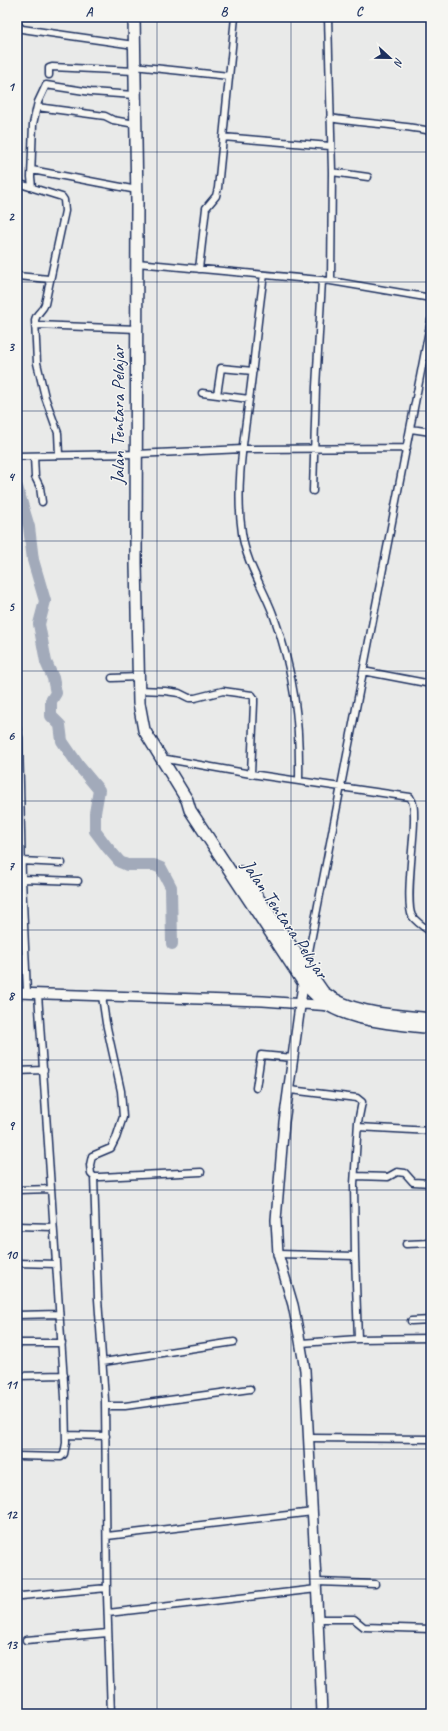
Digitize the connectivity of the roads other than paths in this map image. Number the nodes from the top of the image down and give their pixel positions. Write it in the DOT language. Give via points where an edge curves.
graph roads {
  1 [pos="17,17"];
  2 [pos="134,17"];
  3 [pos="235,17"];
  4 [pos="328,17"];
  5 [pos="134,45"];
  6 [pos="134,69"];
  7 [pos="49,75"];
  8 [pos="229,76"];
  9 [pos="134,95"];
  10 [pos="37,107"];
  11 [pos="330,118"];
  12 [pos="135,124"];
  13 [pos="431,131"];
  14 [pos="223,136"];
  15 [pos="330,146"];
  16 [pos="32,170"];
  17 [pos="332,172"];
  18 [pos="368,177"];
  19 [pos="17,183"];
  20 [pos="32,187"];
  21 [pos="136,190"];
  22 [pos="137,264"];
  23 [pos="199,269"];
  24 [pos="264,275"];
  25 [pos="17,276"];
  26 [pos="49,279"];
  27 [pos="322,280"];
  28 [pos="331,281"];
  29 [pos="431,298"];
  30 [pos="431,320"];
  31 [pos="36,325"];
  32 [pos="137,329"];
  33 [pos="252,371"];
  34 [pos="202,393"];
  35 [pos="217,395"];
  36 [pos="249,399"];
  37 [pos="411,429"];
  38 [pos="431,432"];
  39 [pos="314,448"];
  40 [pos="407,448"];
  41 [pos="243,449"];
  42 [pos="136,454"];
  43 [pos="59,455"];
  44 [pos="17,456"];
  45 [pos="34,456"];
  46 [pos="313,491"];
  47 [pos="42,502"];
  48 [pos="363,671"];
  49 [pos="138,677"];
  50 [pos="112,678"];
  51 [pos="431,684"];
  52 [pos="139,690"];
  53 [pos="17,728"];
  54 [pos="160,758"];
  55 [pos="251,774"];
  56 [pos="299,781"];
  57 [pos="340,788"];
  58 [pos="187,800"];
  59 [pos="21,861"];
  60 [pos="62,863"];
  61 [pos="22,879"];
  62 [pos="78,881"];
  63 [pos="431,932"];
  64 [pos="306,969"];
  65 [pos="303,982"];
  66 [pos="17,993"];
  67 [pos="27,993"];
  68 [pos="38,994"];
  69 [pos="102,996"];
  70 [pos="300,1004"];
  71 [pos="334,1004"];
  72 [pos="431,1019"];
  73 [pos="431,1028"];
  74 [pos="293,1058"];
  75 [pos="44,1070"];
  76 [pos="17,1071"];
  77 [pos="256,1088"];
  78 [pos="290,1090"];
  79 [pos="358,1127"];
  80 [pos="431,1131"];
  81 [pos="201,1172"];
  82 [pos="355,1176"];
  83 [pos="94,1177"];
  84 [pos="431,1183"];
  85 [pos="50,1189"];
  86 [pos="17,1190"];
  87 [pos="17,1226"];
  88 [pos="53,1227"];
  89 [pos="431,1243"];
  90 [pos="406,1244"];
  91 [pos="278,1254"];
  92 [pos="355,1256"];
  93 [pos="17,1263"];
  94 [pos="56,1264"];
  95 [pos="59,1314"];
  96 [pos="17,1315"];
  97 [pos="431,1320"];
  98 [pos="411,1321"];
  99 [pos="431,1338"];
  100 [pos="358,1339"];
  101 [pos="234,1342"];
  102 [pos="17,1343"];
  103 [pos="62,1343"];
  104 [pos="301,1343"];
  105 [pos="103,1362"];
  106 [pos="64,1375"];
  107 [pos="17,1376"];
  108 [pos="250,1389"];
  109 [pos="105,1406"];
  110 [pos="66,1435"];
  111 [pos="106,1436"];
  112 [pos="309,1438"];
  113 [pos="431,1439"];
  114 [pos="17,1456"];
  115 [pos="313,1512"];
  116 [pos="107,1536"];
  117 [pos="375,1584"];
  118 [pos="317,1586"];
  119 [pos="107,1588"];
  120 [pos="21,1596"];
  121 [pos="108,1613"];
  122 [pos="318,1619"];
  123 [pos="431,1629"];
  124 [pos="108,1633"];
  125 [pos="26,1640"];
  126 [pos="111,1714"];
  127 [pos="322,1714"];
  1 -- 5 [label="street" via="18,25 22,29"];
  2 -- 5 [label="highway, Jalan Tentara Pelajar"];
  3 -- 8 [label="street"];
  4 -- 11 [label="street"];
  5 -- 6 [label="highway, Jalan Tentara Pelajar"];
  6 -- 7 [label="street" via="52,67 49,68"];
  6 -- 8 [label="street"];
  6 -- 9 [label="highway, Jalan Tentara Pelajar"];
  8 -- 14 [label="street"];
  9 -- 10 [label="street" via="91,92 48,84"];
  9 -- 12 [label="highway, Jalan Tentara Pelajar"];
  10 -- 12 [label="street" via="105,116"];
  10 -- 16 [label="street" via="32,128"];
  11 -- 13 [label="street"];
  11 -- 15 [label="street"];
  12 -- 21 [label="highway, Jalan Tentara Pelajar"];
  14 -- 15 [label="street"];
  14 -- 23 [label="street" via="217,194 206,208"];
  15 -- 17 [label="street"];
  16 -- 20 [label="street"];
  16 -- 21 [label="street"];
  17 -- 18 [label="street"];
  17 -- 28 [label="street"];
  19 -- 20 [label="street"];
  20 -- 26 [label="street" via="62,197 64,200 65,211"];
  21 -- 22 [label="highway, Jalan Tentara Pelajar"];
  22 -- 23 [label="street"];
  22 -- 32 [label="highway, Jalan Tentara Pelajar"];
  23 -- 24 [label="street"];
  24 -- 27 [label="street"];
  24 -- 33 [label="street"];
  25 -- 26 [label="street"];
  26 -- 31 [label="street" via="45,304 36,316"];
  27 -- 28 [label="street"];
  27 -- 39 [label="street"];
  28 -- 29 [label="street"];
  30 -- 37 [label="street"];
  31 -- 32 [label="street"];
  31 -- 43 [label="street" via="37,363 45,397 58,433"];
  32 -- 42 [label="highway, Jalan Tentara Pelajar"];
  33 -- 35 [label="street" via="221,368"];
  33 -- 36 [label="street"];
  34 -- 35 [label="street"];
  35 -- 36 [label="street"];
  36 -- 41 [label="street"];
  37 -- 38 [label="street"];
  37 -- 40 [label="street"];
  39 -- 40 [label="street"];
  39 -- 41 [label="street"];
  39 -- 46 [label="street"];
  40 -- 48 [label="street"];
  41 -- 42 [label="street"];
  41 -- 56 [label="street" via="239,485 242,534 249,561 278,628 293,683 300,740"];
  42 -- 43 [label="street"];
  42 -- 49 [label="highway, Jalan Tentara Pelajar"];
  43 -- 45 [label="street"];
  44 -- 45 [label="street"];
  45 -- 47 [label="street" via="35,477 40,487"];
  48 -- 51 [label="street"];
  48 -- 57 [label="street"];
  49 -- 50 [label="street"];
  49 -- 52 [label="highway, Jalan Tentara Pelajar"];
  52 -- 54 [label="highway, Jalan Tentara Pelajar" via="144,730"];
  52 -- 55 [label="street" via="179,693 189,698 223,691 252,695 254,703"];
  53 -- 59 [label="street"];
  54 -- 55 [label="street"];
  54 -- 58 [label="highway, Jalan Tentara Pelajar"];
  55 -- 56 [label="street"];
  56 -- 57 [label="street"];
  57 -- 63 [label="street" via="405,795 413,801 410,911 413,917"];
  57 -- 64 [label="street"];
  58 -- 64 [label="highway, Jalan Tentara Pelajar" via="196,806"];
  58 -- 65 [label="highway, Jalan Tentara Pelajar" via="190,810"];
  59 -- 60 [label="street"];
  59 -- 61 [label="street"];
  61 -- 62 [label="street"];
  61 -- 67 [label="street"];
  64 -- 65 [label="street"];
  64 -- 71 [label="highway, Jalan Tentara Pelajar" via="320,990"];
  65 -- 70 [label="street"];
  65 -- 71 [label="highway, Jalan Tentara Pelajar" via="318,998"];
  66 -- 67 [label="street"];
  67 -- 68 [label="street"];
  68 -- 69 [label="street"];
  68 -- 75 [label="street"];
  69 -- 70 [label="street"];
  69 -- 83 [label="street" via="121,1091 123,1117 111,1148 92,1156 90,1164"];
  70 -- 71 [label="street"];
  70 -- 74 [label="street"];
  71 -- 72 [label="highway, Jalan Tentara Pelajar"];
  71 -- 73 [label="highway, Jalan Tentara Pelajar" via="369,1018"];
  74 -- 77 [label="street" via="261,1055"];
  74 -- 78 [label="street"];
  75 -- 76 [label="street"];
  75 -- 85 [label="street"];
  78 -- 79 [label="street" via="361,1099"];
  78 -- 91 [label="street" via="284,1122 276,1220"];
  79 -- 80 [label="street"];
  79 -- 82 [label="street"];
  81 -- 83 [label="street"];
  82 -- 84 [label="street" via="388,1177 403,1172 413,1182"];
  82 -- 92 [label="street"];
  83 -- 105 [label="street"];
  85 -- 86 [label="street"];
  85 -- 88 [label="street"];
  87 -- 88 [label="street"];
  88 -- 94 [label="street"];
  89 -- 90 [label="street"];
  91 -- 92 [label="street"];
  91 -- 104 [label="street"];
  92 -- 100 [label="street"];
  93 -- 94 [label="street"];
  94 -- 95 [label="street"];
  95 -- 96 [label="street"];
  95 -- 103 [label="street"];
  97 -- 98 [label="street"];
  99 -- 100 [label="street"];
  100 -- 104 [label="street"];
  101 -- 105 [label="street"];
  102 -- 103 [label="street"];
  103 -- 106 [label="street"];
  104 -- 112 [label="street"];
  105 -- 109 [label="street"];
  106 -- 107 [label="street"];
  106 -- 110 [label="street"];
  108 -- 109 [label="street" via="125,1406"];
  109 -- 111 [label="street"];
  110 -- 111 [label="street"];
  110 -- 114 [label="street" via="63,1456"];
  111 -- 116 [label="street"];
  112 -- 113 [label="street"];
  112 -- 115 [label="street"];
  115 -- 116 [label="street"];
  115 -- 118 [label="street"];
  116 -- 119 [label="street"];
  117 -- 118 [label="street"];
  118 -- 121 [label="street"];
  118 -- 122 [label="street"];
  119 -- 120 [label="street"];
  119 -- 121 [label="street"];
  121 -- 124 [label="street"];
  122 -- 123 [label="street" via="354,1619 364,1627"];
  122 -- 127 [label="street"];
  124 -- 125 [label="street"];
  124 -- 126 [label="street"];
}
